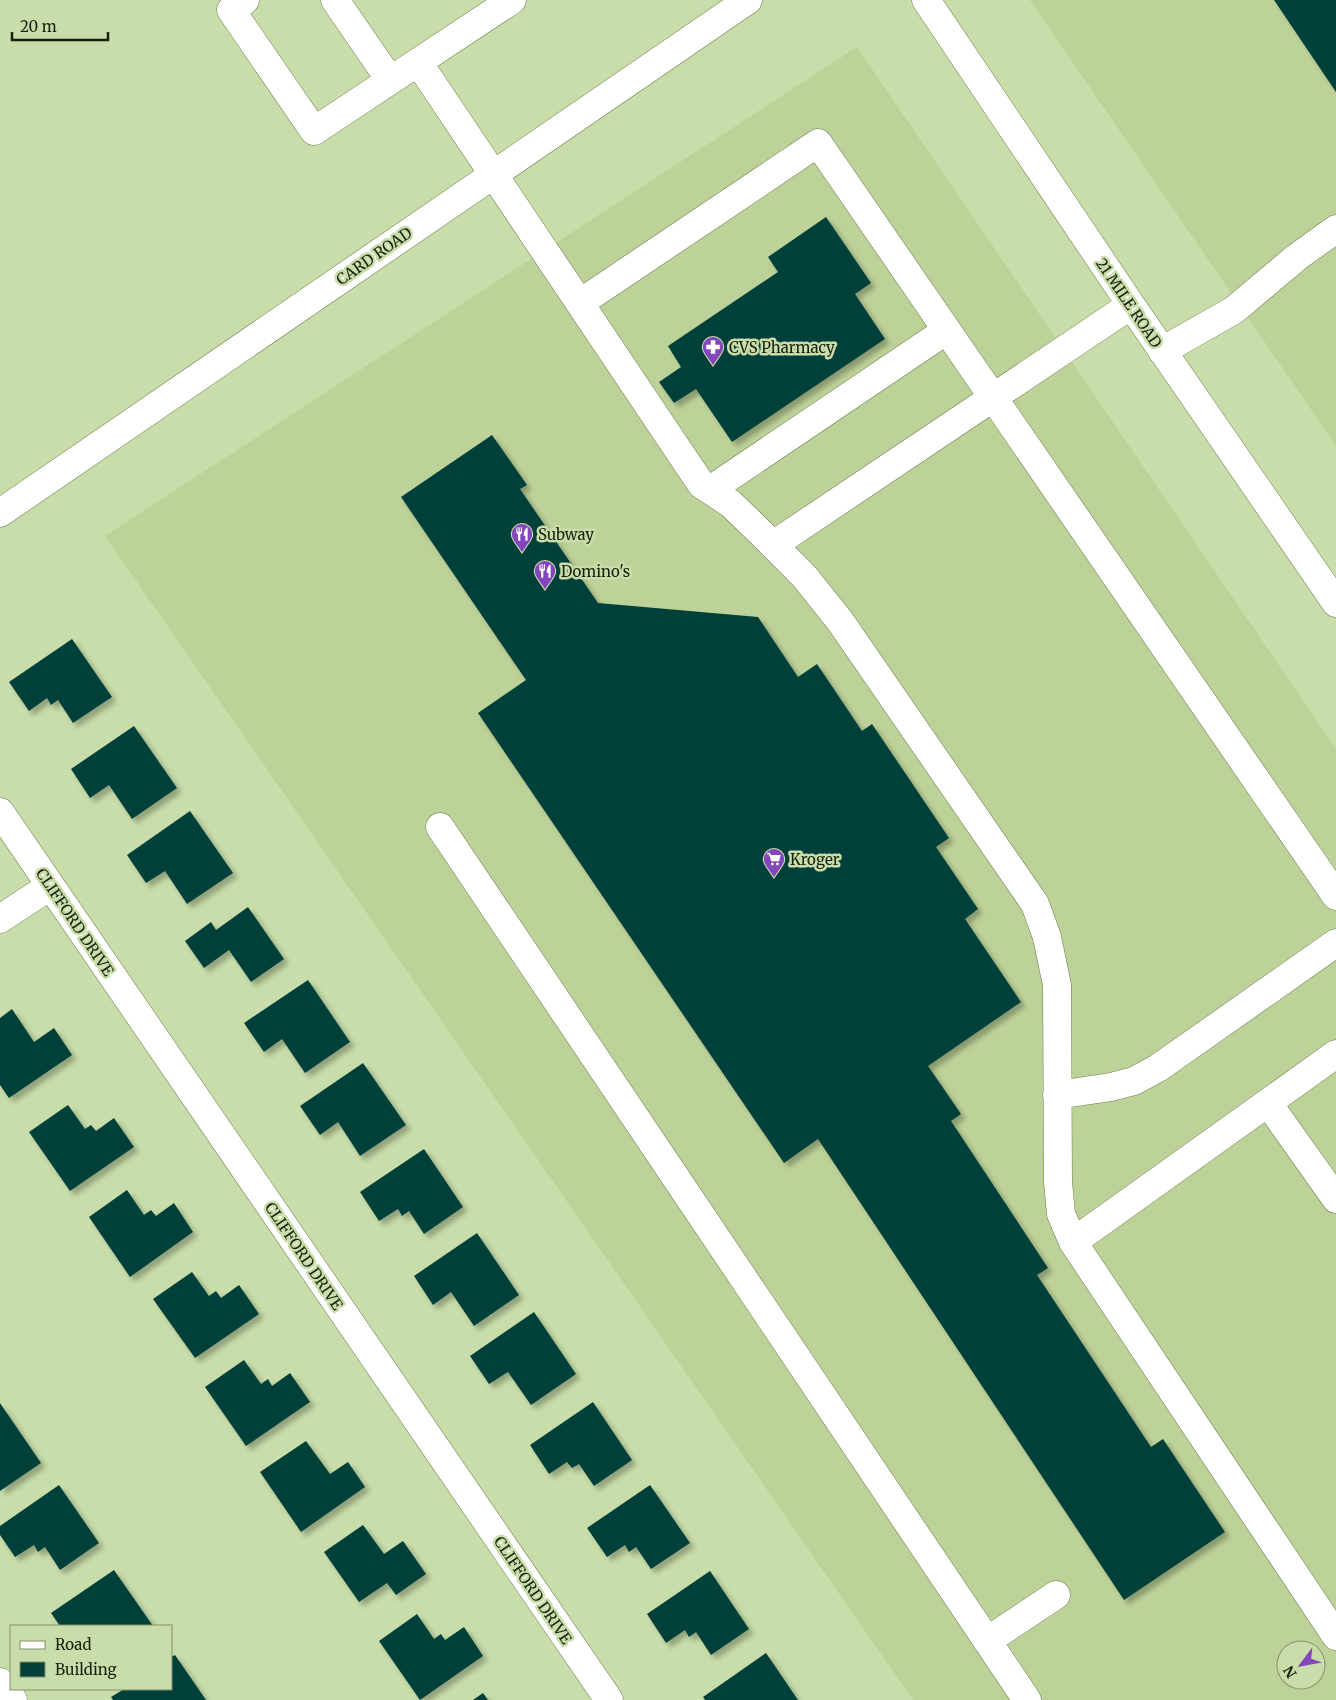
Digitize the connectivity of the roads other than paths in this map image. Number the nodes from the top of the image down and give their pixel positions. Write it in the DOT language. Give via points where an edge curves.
graph roads {
  1 [pos="245,0"];
  2 [pos="335,0"];
  3 [pos="512,0"];
  4 [pos="748,0"];
  5 [pos="926,0"];
  6 [pos="418,62"];
  7 [pos="390,80"];
  8 [pos="493,174"];
  9 [pos="1336,229"];
  10 [pos="580,303"];
  11 [pos="1131,305"];
  12 [pos="947,330"];
  13 [pos="1162,351"];
  14 [pos="993,398"];
  15 [pos="710,490"];
  16 [pos="0,512"];
  17 [pos="773,545"];
  18 [pos="1336,603"];
  19 [pos="0,812"];
  20 [pos="440,827"];
  21 [pos="50,886"];
  22 [pos="1336,896"];
  23 [pos="0,919"];
  24 [pos="1336,943"];
  25 [pos="1336,1054"];
  26 [pos="1058,1095"];
  27 [pos="1268,1103"];
  28 [pos="1336,1199"];
  29 [pos="1073,1242"];
  30 [pos="1056,1594"];
  31 [pos="1336,1636"];
  32 [pos="987,1641"];
  33 [pos="0,1682"];
  34 [pos="13,1700"];
  35 [pos="609,1700"];
  36 [pos="1027,1700"];
  1 -- 7 [label="street" via="231,10 314,131"];
  2 -- 7 [label="street"];
  3 -- 6 [label="street"];
  4 -- 8 [label="street, CARD ROAD"];
  5 -- 11 [label="street, 21 MILE ROAD"];
  6 -- 7 [label="street"];
  6 -- 8 [label="street"];
  8 -- 10 [label="street"];
  8 -- 16 [label="street, CARD ROAD"];
  9 -- 13 [label="street" via="1234,310"];
  10 -- 12 [label="street" via="818,142"];
  10 -- 15 [label="street" via="701,484"];
  11 -- 13 [label="street, 21 MILE ROAD"];
  11 -- 14 [label="street"];
  12 -- 14 [label="street"];
  12 -- 15 [label="street"];
  13 -- 18 [label="street, 21 MILE ROAD"];
  14 -- 17 [label="street"];
  14 -- 22 [label="street"];
  15 -- 17 [label="street" via="731,504"];
  17 -- 26 [label="street" via="804,576 840,621 1035,904 1048,936 1057,984"];
  19 -- 21 [label="street, CLIFFORD DRIVE"];
  20 -- 32 [label="street"];
  21 -- 23 [label="street"];
  21 -- 35 [label="street, CLIFFORD DRIVE"];
  24 -- 26 [label="street" via="1158,1068 1134,1081"];
  25 -- 27 [label="street"];
  26 -- 29 [label="street" via="1061,1214"];
  27 -- 28 [label="street"];
  27 -- 29 [label="street"];
  29 -- 31 [label="street"];
  30 -- 32 [label="street"];
  32 -- 36 [label="street"];
  33 -- 34 [label="street"];
}
